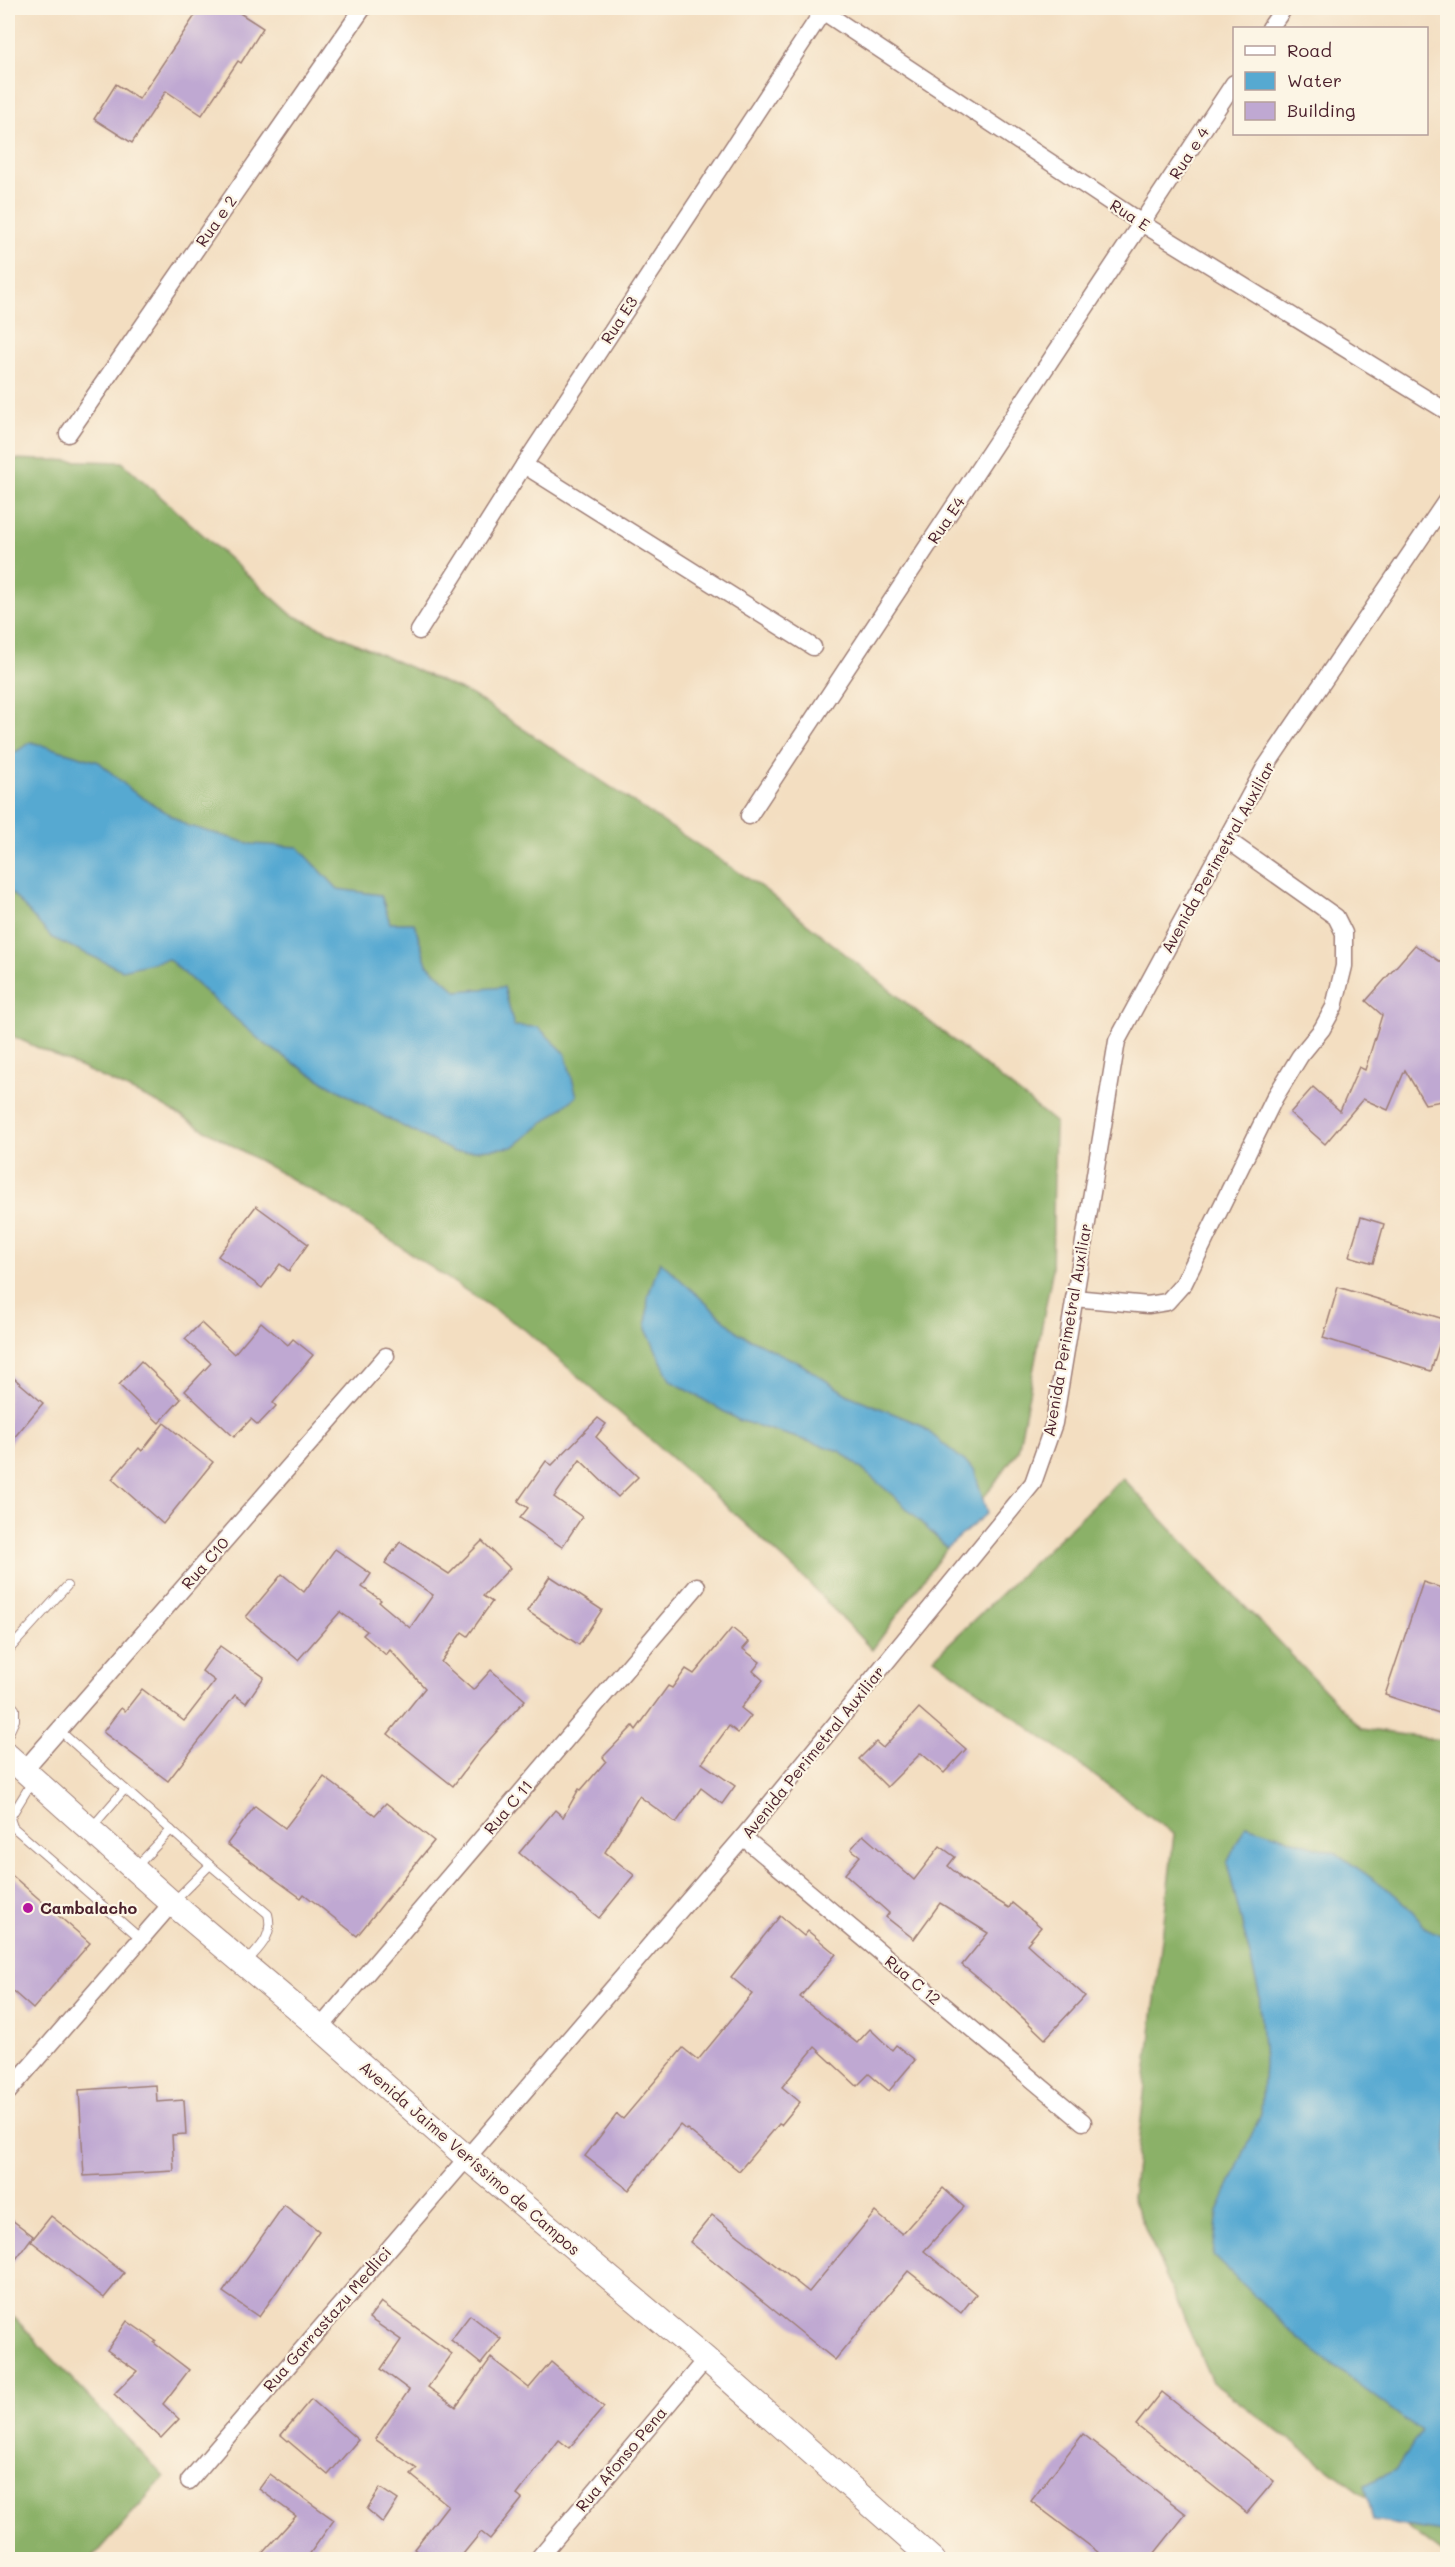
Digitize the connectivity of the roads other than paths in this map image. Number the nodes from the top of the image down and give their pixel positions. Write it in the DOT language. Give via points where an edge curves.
graph roads {
  1 [pos="363,8"];
  2 [pos="822,8"];
  3 [pos="1284,8"];
  4 [pos="1271,27"];
  5 [pos="1233,85"];
  6 [pos="1143,224"];
  7 [pos="1448,412"];
  8 [pos="68,434"];
  9 [pos="524,465"];
  10 [pos="1448,498"];
  11 [pos="419,631"];
  12 [pos="813,647"];
  13 [pos="749,816"];
  14 [pos="1226,839"];
  15 [pos="1074,1298"];
  16 [pos="386,1356"];
  17 [pos="67,1586"];
  18 [pos="697,1586"];
  19 [pos="8,1652"];
  20 [pos="8,1701"];
  21 [pos="59,1730"];
  22 [pos="8,1735"];
  23 [pos="22,1768"];
  24 [pos="125,1789"];
  25 [pos="90,1829"];
  26 [pos="171,1830"];
  27 [pos="743,1837"];
  28 [pos="210,1865"];
  29 [pos="134,1869"];
  30 [pos="172,1903"];
  31 [pos="140,1938"];
  32 [pos="245,1964"];
  33 [pos="320,2028"];
  34 [pos="8,2092"];
  35 [pos="1083,2122"];
  36 [pos="466,2157"];
  37 [pos="706,2360"];
  38 [pos="189,2481"];
  39 [pos="537,2559"];
  40 [pos="933,2559"];
  1 -- 8 [label="street, Rua e 2"];
  2 -- 6 [label="street, Rua E"];
  2 -- 9 [label="street, Rua E3"];
  3 -- 4 [label="street"];
  5 -- 6 [label="street, Rua e 4"];
  6 -- 7 [label="street, Rua E"];
  6 -- 13 [label="street, Rua E4"];
  9 -- 11 [label="street, Rua E3"];
  9 -- 12 [label="street"];
  10 -- 14 [label="street, Avenida Perimetral Auxiliar" via="1264,769"];
  14 -- 15 [label="street, Avenida Perimetral Auxiliar" via="1117,1041"];
  14 -- 15 [label="street" via="1336,917 1344,933 1344,966 1334,1007 1275,1097 1184,1283 1167,1302 1148,1305"];
  15 -- 27 [label="street, Avenida Perimetral Auxiliar" via="1054,1423 1033,1483"];
  16 -- 21 [label="street, Rua C10"];
  17 -- 19 [label="lane"];
  18 -- 33 [label="street, Rua C 11"];
  20 -- 22 [label="lane" via="15,1709"];
  21 -- 23 [label="street, Rua C10"];
  21 -- 24 [label="lane"];
  23 -- 25 [label="street, Avenida Jaime Veríssimo de Campos"];
  23 -- 31 [label="lane" via="17,1803 10,1818 13,1827"];
  24 -- 25 [label="lane"];
  24 -- 26 [label="lane"];
  25 -- 29 [label="street, Avenida Jaime Veríssimo de Campos"];
  26 -- 28 [label="lane"];
  26 -- 29 [label="lane"];
  27 -- 35 [label="street, Rua C 12"];
  27 -- 36 [label="street, Avenida Perimetral Auxiliar"];
  28 -- 30 [label="lane"];
  28 -- 32 [label="lane" via="268,1914 272,1926 267,1939"];
  29 -- 30 [label="street, Avenida Jaime Veríssimo de Campos"];
  30 -- 31 [label="street"];
  30 -- 32 [label="street, Avenida Jaime Veríssimo de Campos"];
  31 -- 34 [label="street"];
  32 -- 33 [label="street, Avenida Jaime Veríssimo de Campos"];
  33 -- 36 [label="street, Avenida Jaime Veríssimo de Campos"];
  36 -- 37 [label="street, Avenida Jaime Veríssimo de Campos"];
  36 -- 38 [label="street, Rua Garrastazu Medlici"];
  37 -- 39 [label="street, Rua Afonso Pena"];
  37 -- 40 [label="street, Avenida Jaime Veríssimo de Campos"];
}
